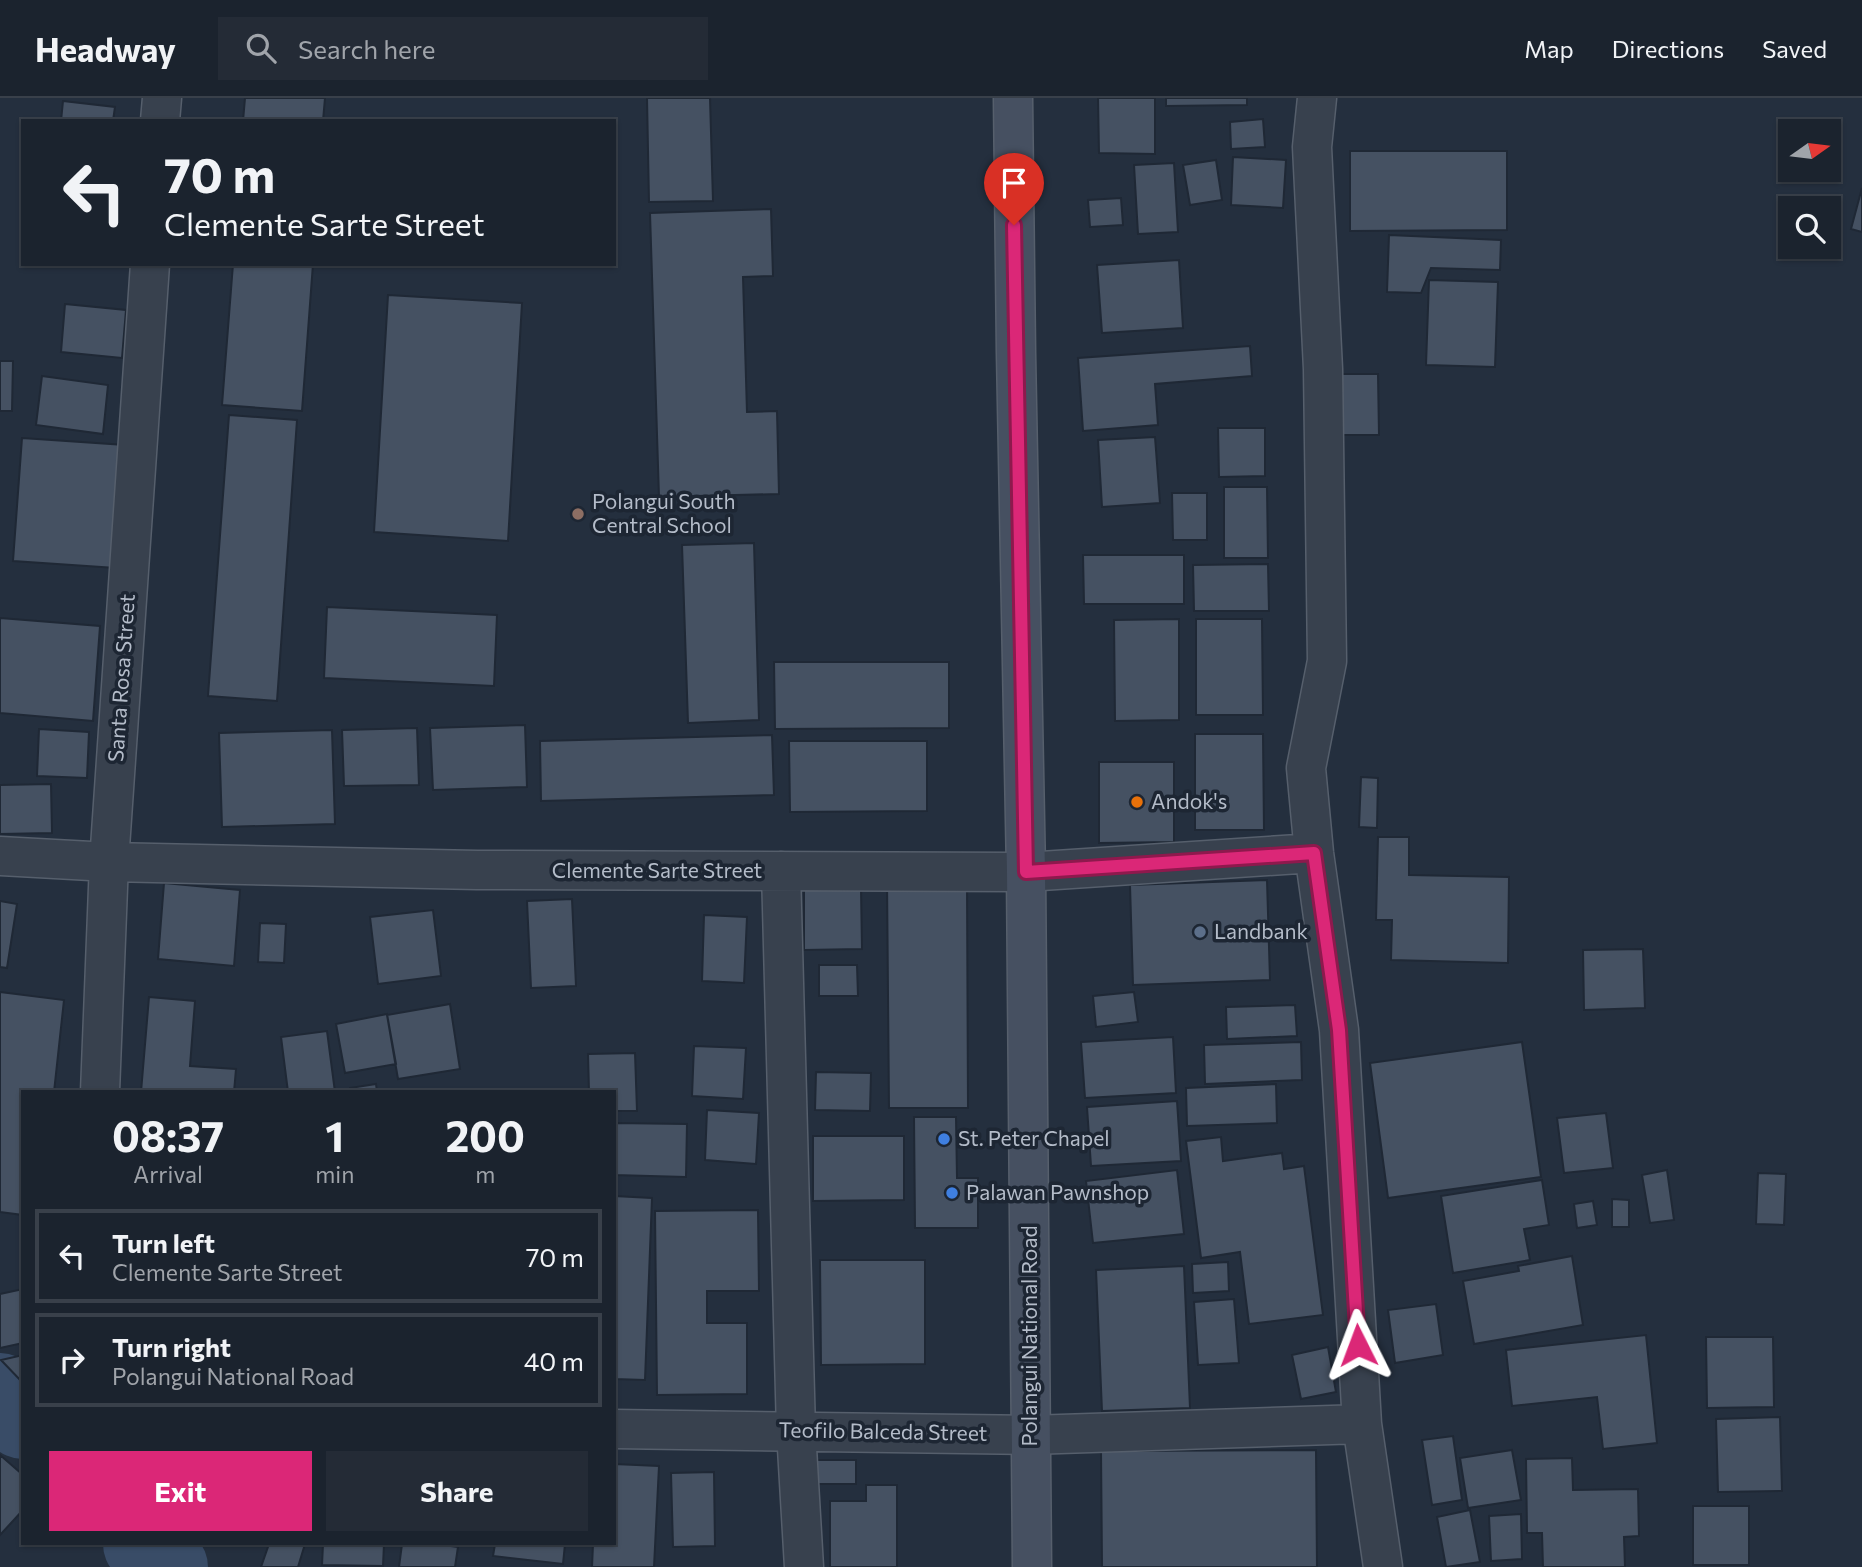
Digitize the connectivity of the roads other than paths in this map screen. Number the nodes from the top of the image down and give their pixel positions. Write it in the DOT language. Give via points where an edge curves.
graph roads {
  1 [pos="162,98"];
  2 [pos="1013,98"];
  3 [pos="1317,98"];
  4 [pos="160,119"];
  5 [pos="150,266"];
  6 [pos="1314,853"];
  7 [pos="0,856"];
  8 [pos="109,862"];
  9 [pos="781,872"];
  10 [pos="1026,872"];
  11 [pos="100,1090"];
  12 [pos="1362,1424"];
  13 [pos="616,1429"];
  14 [pos="796,1431"];
  15 [pos="1030,1435"];
  16 [pos="804,1567"];
  17 [pos="1032,1567"];
  18 [pos="1383,1567"];
  1 -- 4 [label="street"];
  2 -- 10 [label="main road, Polangui National Road"];
  3 -- 6 [label="street" via="1312,148 1323,369 1327,661 1306,768"];
  5 -- 8 [label="street, Santa Rosa Street"];
  6 -- 10 [label="street, Clemente Sarte Street"];
  6 -- 12 [label="street" via="1339,1030"];
  7 -- 8 [label="street, Clemente Sarte Street"];
  8 -- 9 [label="street, Clemente Sarte Street"];
  8 -- 11 [label="street, Santa Rosa Street"];
  9 -- 10 [label="street, Clemente Sarte Street"];
  9 -- 14 [label="street"];
  10 -- 15 [label="main road, Polangui National Road"];
  12 -- 15 [label="street, Teofilo Balceda Street"];
  12 -- 18 [label="street"];
  13 -- 14 [label="street, Teofilo Balceda Street"];
  14 -- 15 [label="street, Teofilo Balceda Street"];
  14 -- 16 [label="street"];
  15 -- 17 [label="main road, Polangui National Road"];
}
